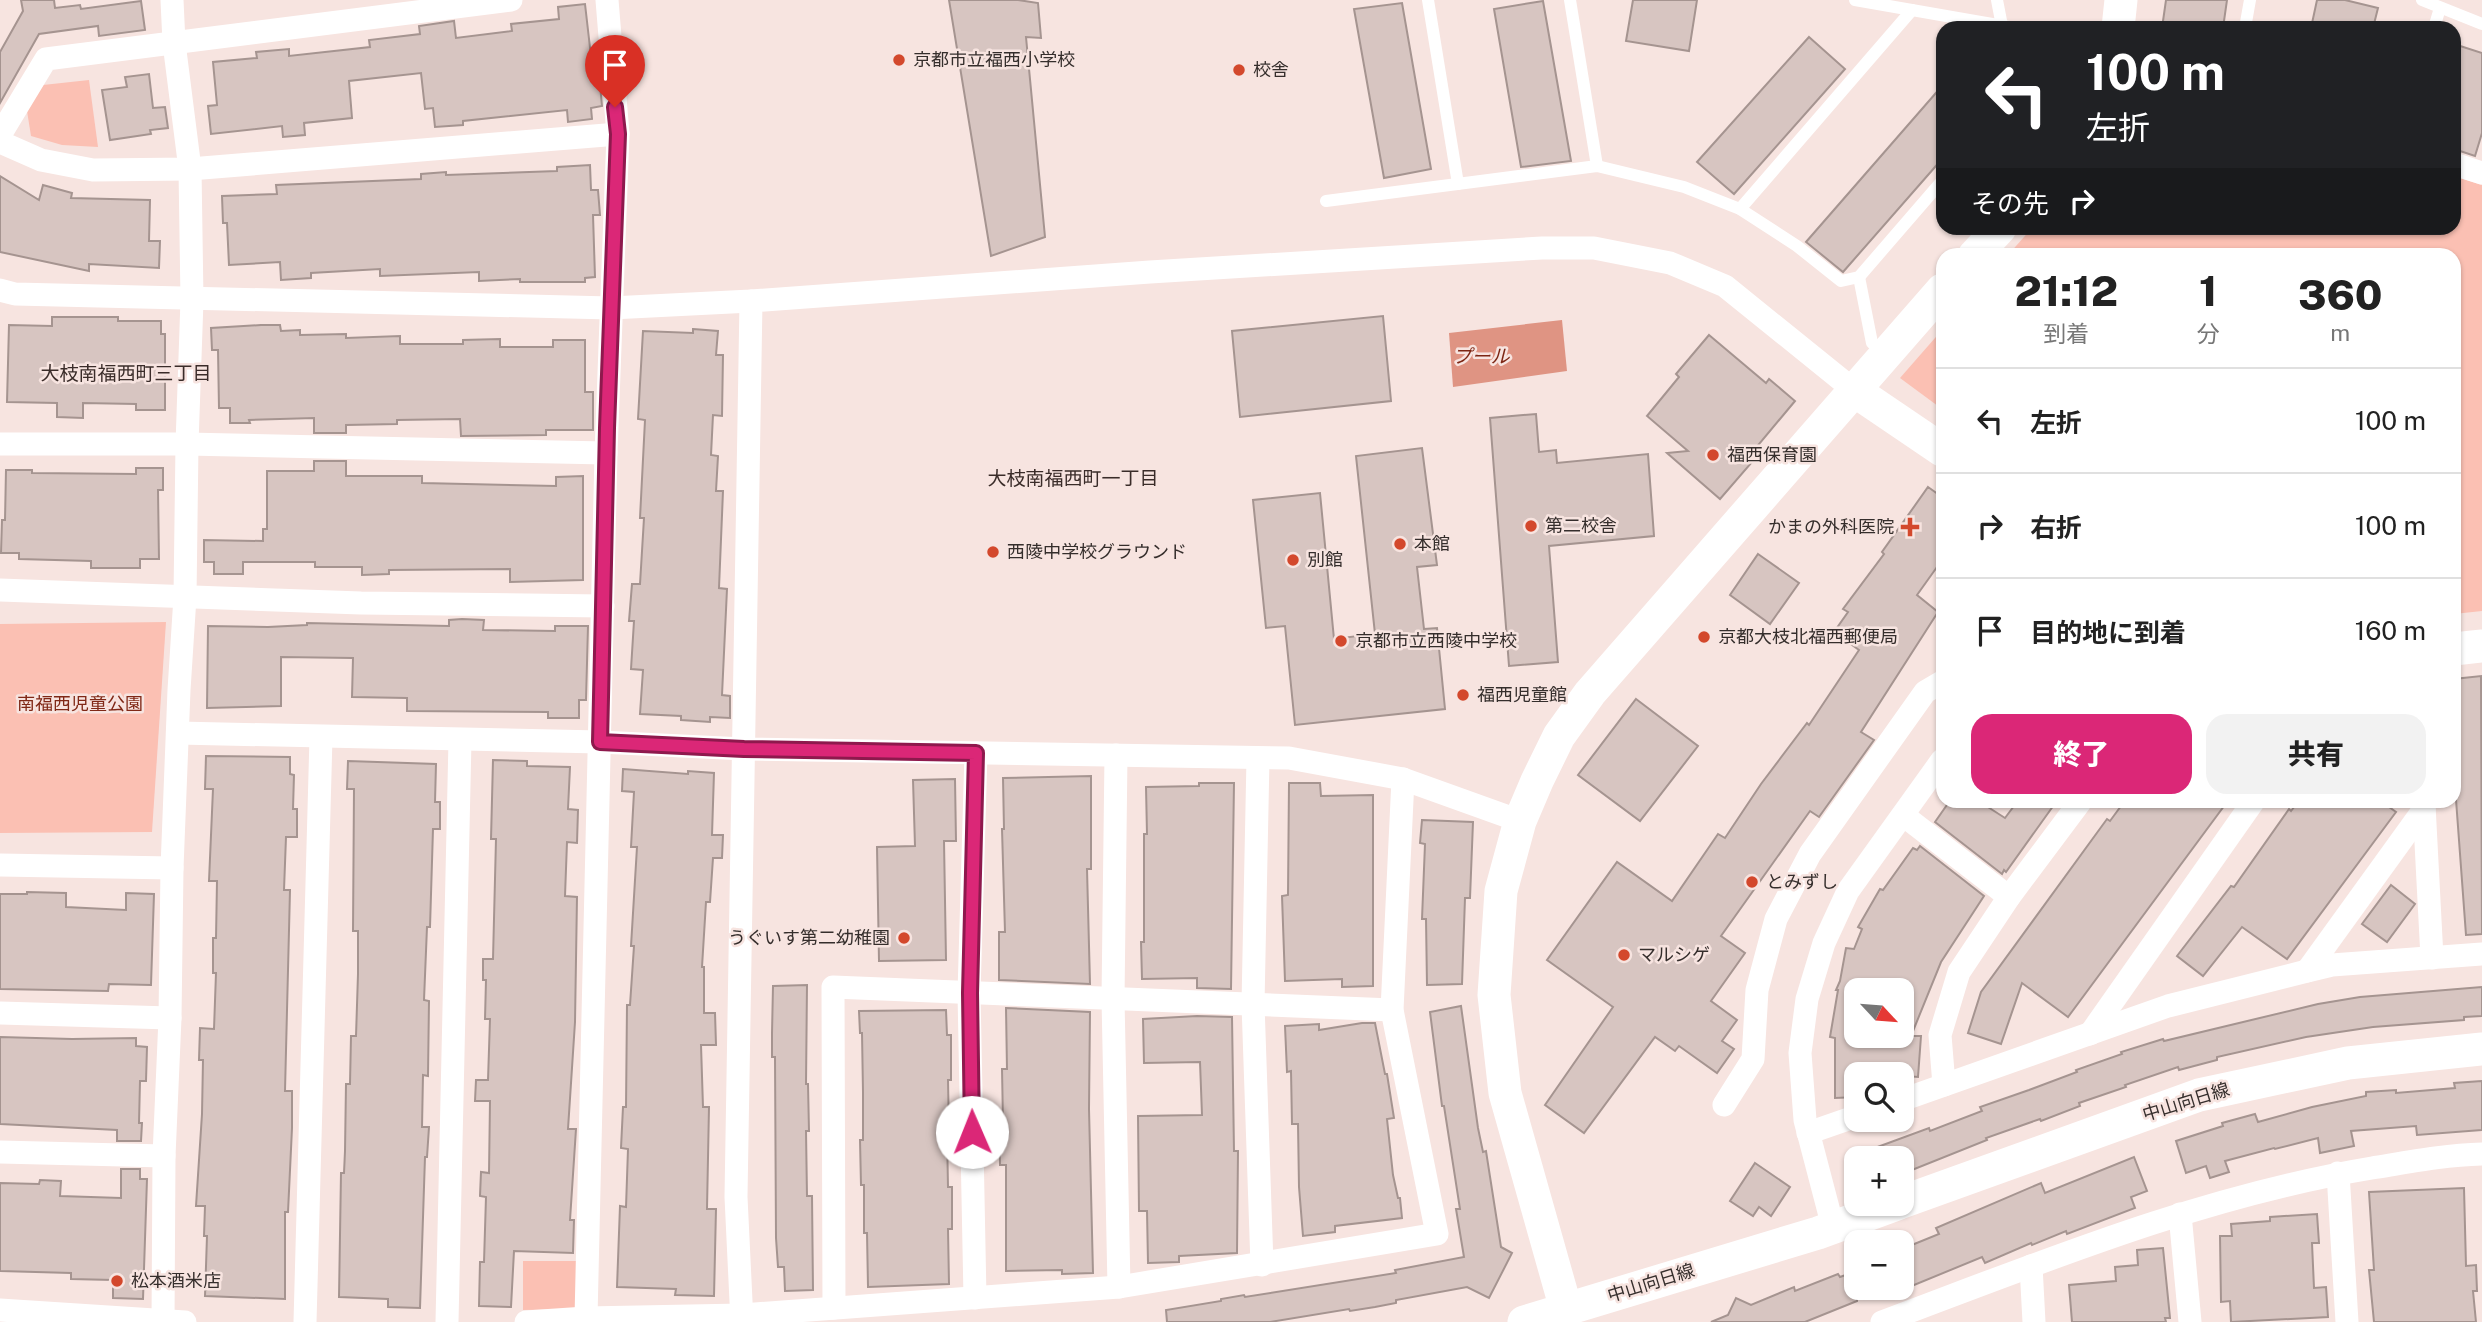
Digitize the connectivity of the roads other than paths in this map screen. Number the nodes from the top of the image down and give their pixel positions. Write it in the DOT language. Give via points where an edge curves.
graph roads {
  1 [pos="172,0"];
  2 [pos="510,0"];
  3 [pos="607,0"];
  4 [pos="1428,0"];
  5 [pos="1570,0"];
  6 [pos="1855,0"];
  7 [pos="1997,0"];
  8 [pos="2121,0"];
  9 [pos="2250,0"];
  10 [pos="2422,0"];
  11 [pos="2440,8"];
  12 [pos="1912,10"];
  13 [pos="1974,21"];
  14 [pos="2006,21"];
  15 [pos="2119,21"];
  16 [pos="2246,21"];
  17 [pos="2436,21"];
  18 [pos="2482,24"];
  19 [pos="174,43"];
  20 [pos="618,134"];
  21 [pos="0,135"];
  22 [pos="0,142"];
  23 [pos="1597,166"];
  24 [pos="2461,166"];
  25 [pos="190,169"];
  26 [pos="2482,173"];
  27 [pos="1458,184"];
  28 [pos="1936,188"];
  29 [pos="1326,201"];
  30 [pos="1740,209"];
  31 [pos="1994,235"];
  32 [pos="1981,248"];
  33 [pos="1859,277"];
  34 [pos="0,290"];
  35 [pos="1936,297"];
  36 [pos="192,300"];
  37 [pos="751,301"];
  38 [pos="611,309"];
  39 [pos="1872,342"];
  40 [pos="1855,391"];
  41 [pos="0,443"];
  42 [pos="187,444"];
  43 [pos="1936,446"];
  44 [pos="606,453"];
  45 [pos="0,590"];
  46 [pos="186,597"];
  47 [pos="603,606"];
  48 [pos="2482,646"];
  49 [pos="2461,648"];
  50 [pos="1936,686"];
  51 [pos="178,733"];
  52 [pos="321,737"];
  53 [pos="460,740"];
  54 [pos="600,742"];
  55 [pos="744,749"];
  56 [pos="976,753"];
  57 [pos="1116,755"];
  58 [pos="1258,758"];
  59 [pos="1936,768"];
  60 [pos="1403,779"];
  61 [pos="2076,808"];
  62 [pos="2249,808"];
  63 [pos="2422,808"];
  64 [pos="2424,808"];
  65 [pos="1903,815"];
  66 [pos="1520,821"];
  67 [pos="0,866"];
  68 [pos="172,868"];
  69 [pos="2009,897"];
  70 [pos="2482,954"];
  71 [pos="2432,958"];
  72 [pos="2307,971"];
  73 [pos="970,993"];
  74 [pos="1113,999"];
  75 [pos="1253,1004"];
  76 [pos="1392,1010"];
  77 [pos="0,1013"];
  78 [pos="170,1018"];
  79 [pos="2090,1034"];
  80 [pos="2482,1049"];
  81 [pos="1944,1085"];
  82 [pos="1914,1096"];
  83 [pos="1724,1105"];
  84 [pos="1844,1121"];
  85 [pos="1808,1133"];
  86 [pos="0,1152"];
  87 [pos="2482,1154"];
  88 [pos="164,1156"];
  89 [pos="2338,1173"];
  90 [pos="1914,1198"];
  91 [pos="2180,1214"];
  92 [pos="1863,1216"];
  93 [pos="1832,1227"];
  94 [pos="1262,1265"];
  95 [pos="2031,1266"];
  96 [pos="1119,1287"];
  97 [pos="975,1298"];
  98 [pos="834,1308"];
  99 [pos="0,1310"];
  100 [pos="1568,1316"];
  101 [pos="586,1318"];
  102 [pos="742,1318"];
  103 [pos="163,1322"];
  104 [pos="185,1322"];
  105 [pos="305,1322"];
  106 [pos="447,1322"];
  107 [pos="526,1322"];
  108 [pos="1524,1322"];
  109 [pos="1882,1322"];
  110 [pos="2034,1322"];
  111 [pos="2190,1322"];
  112 [pos="2347,1322"];
  1 -- 19 [label="street"];
  2 -- 19 [label="street"];
  3 -- 20 [label="street"];
  4 -- 27 [label="lane"];
  5 -- 23 [label="lane"];
  6 -- 12 [label="lane"];
  7 -- 14 [label="lane"];
  8 -- 15 [label="street"];
  9 -- 16 [label="lane"];
  10 -- 11 [label="lane"];
  11 -- 17 [label="lane"];
  11 -- 18 [label="lane"];
  12 -- 13 [label="lane"];
  12 -- 30 [label="lane"];
  19 -- 21 [label="street" via="46,59"];
  19 -- 25 [label="street"];
  20 -- 25 [label="street"];
  20 -- 38 [label="street"];
  22 -- 25 [label="street" via="41,160 93,170"];
  23 -- 27 [label="lane"];
  23 -- 30 [label="lane" via="1684,187"];
  24 -- 26 [label="street"];
  25 -- 36 [label="street"];
  27 -- 29 [label="lane"];
  28 -- 33 [label="lane"];
  30 -- 33 [label="lane" via="1841,282"];
  31 -- 32 [label="street"];
  33 -- 39 [label="lane"];
  34 -- 36 [label="street"];
  35 -- 40 [label="street"];
  36 -- 38 [label="street"];
  36 -- 42 [label="street"];
  37 -- 38 [label="street"];
  37 -- 40 [label="street" via="1542,247 1594,248 1670,263 1725,286"];
  37 -- 55 [label="street"];
  38 -- 44 [label="street"];
  40 -- 43 [label="street"];
  40 -- 66 [label="street" via="1590,693 1559,736"];
  41 -- 42 [label="street"];
  42 -- 44 [label="street"];
  42 -- 46 [label="street"];
  44 -- 47 [label="street"];
  45 -- 46 [label="street"];
  46 -- 47 [label="street"];
  46 -- 51 [label="street"];
  47 -- 54 [label="street"];
  48 -- 49 [label="street"];
  50 -- 83 [label="street" via="1925,692 1810,853 1776,919 1757,990 1752,1059"];
  51 -- 52 [label="street"];
  51 -- 68 [label="street"];
  52 -- 53 [label="street"];
  52 -- 105 [label="street"];
  53 -- 54 [label="street"];
  53 -- 106 [label="street"];
  54 -- 55 [label="street"];
  54 -- 101 [label="street"];
  55 -- 56 [label="street"];
  55 -- 102 [label="street" via="736,1197"];
  56 -- 57 [label="street"];
  56 -- 73 [label="street"];
  57 -- 58 [label="street"];
  57 -- 74 [label="street"];
  58 -- 60 [label="street" via="1289,758"];
  58 -- 75 [label="street"];
  59 -- 65 [label="street"];
  60 -- 66 [label="street"];
  60 -- 76 [label="street"];
  61 -- 69 [label="street"];
  62 -- 79 [label="street"];
  63 -- 72 [label="street"];
  64 -- 71 [label="street"];
  65 -- 69 [label="street"];
  65 -- 85 [label="street" via="1848,891 1810,988 1800,1053"];
  66 -- 100 [label="street" via="1501,891 1494,995 1505,1093"];
  67 -- 68 [label="street"];
  68 -- 78 [label="street"];
  69 -- 81 [label="street" via="1959,972 1940,1035"];
  70 -- 71 [label="street"];
  71 -- 72 [label="street"];
  72 -- 79 [label="street" via="2168,1006"];
  73 -- 74 [label="street"];
  73 -- 97 [label="street"];
  73 -- 98 [label="street" via="833,987"];
  74 -- 75 [label="street"];
  74 -- 96 [label="street"];
  75 -- 76 [label="street"];
  75 -- 94 [label="street"];
  76 -- 94 [label="street" via="1437,1234"];
  77 -- 78 [label="street"];
  78 -- 88 [label="street"];
  79 -- 81 [label="street"];
  80 -- 90 [label="street, 中山向日線" via="2348,1063 2199,1094"];
  81 -- 82 [label="street"];
  84 -- 85 [label="street"];
  85 -- 93 [label="street"];
  86 -- 88 [label="street"];
  87 -- 89 [label="street"];
  88 -- 103 [label="street"];
  89 -- 91 [label="street"];
  89 -- 112 [label="street"];
  91 -- 95 [label="street"];
  91 -- 111 [label="street"];
  92 -- 93 [label="street, 中山向日線"];
  93 -- 100 [label="street, 中山向日線"];
  94 -- 96 [label="street"];
  95 -- 109 [label="street"];
  95 -- 110 [label="street"];
  96 -- 97 [label="street"];
  97 -- 98 [label="street"];
  98 -- 102 [label="street"];
  99 -- 103 [label="street"];
  100 -- 108 [label="street, 中山向日線"];
  101 -- 102 [label="street"];
  101 -- 107 [label="street"];
  103 -- 104 [label="street"];
}
